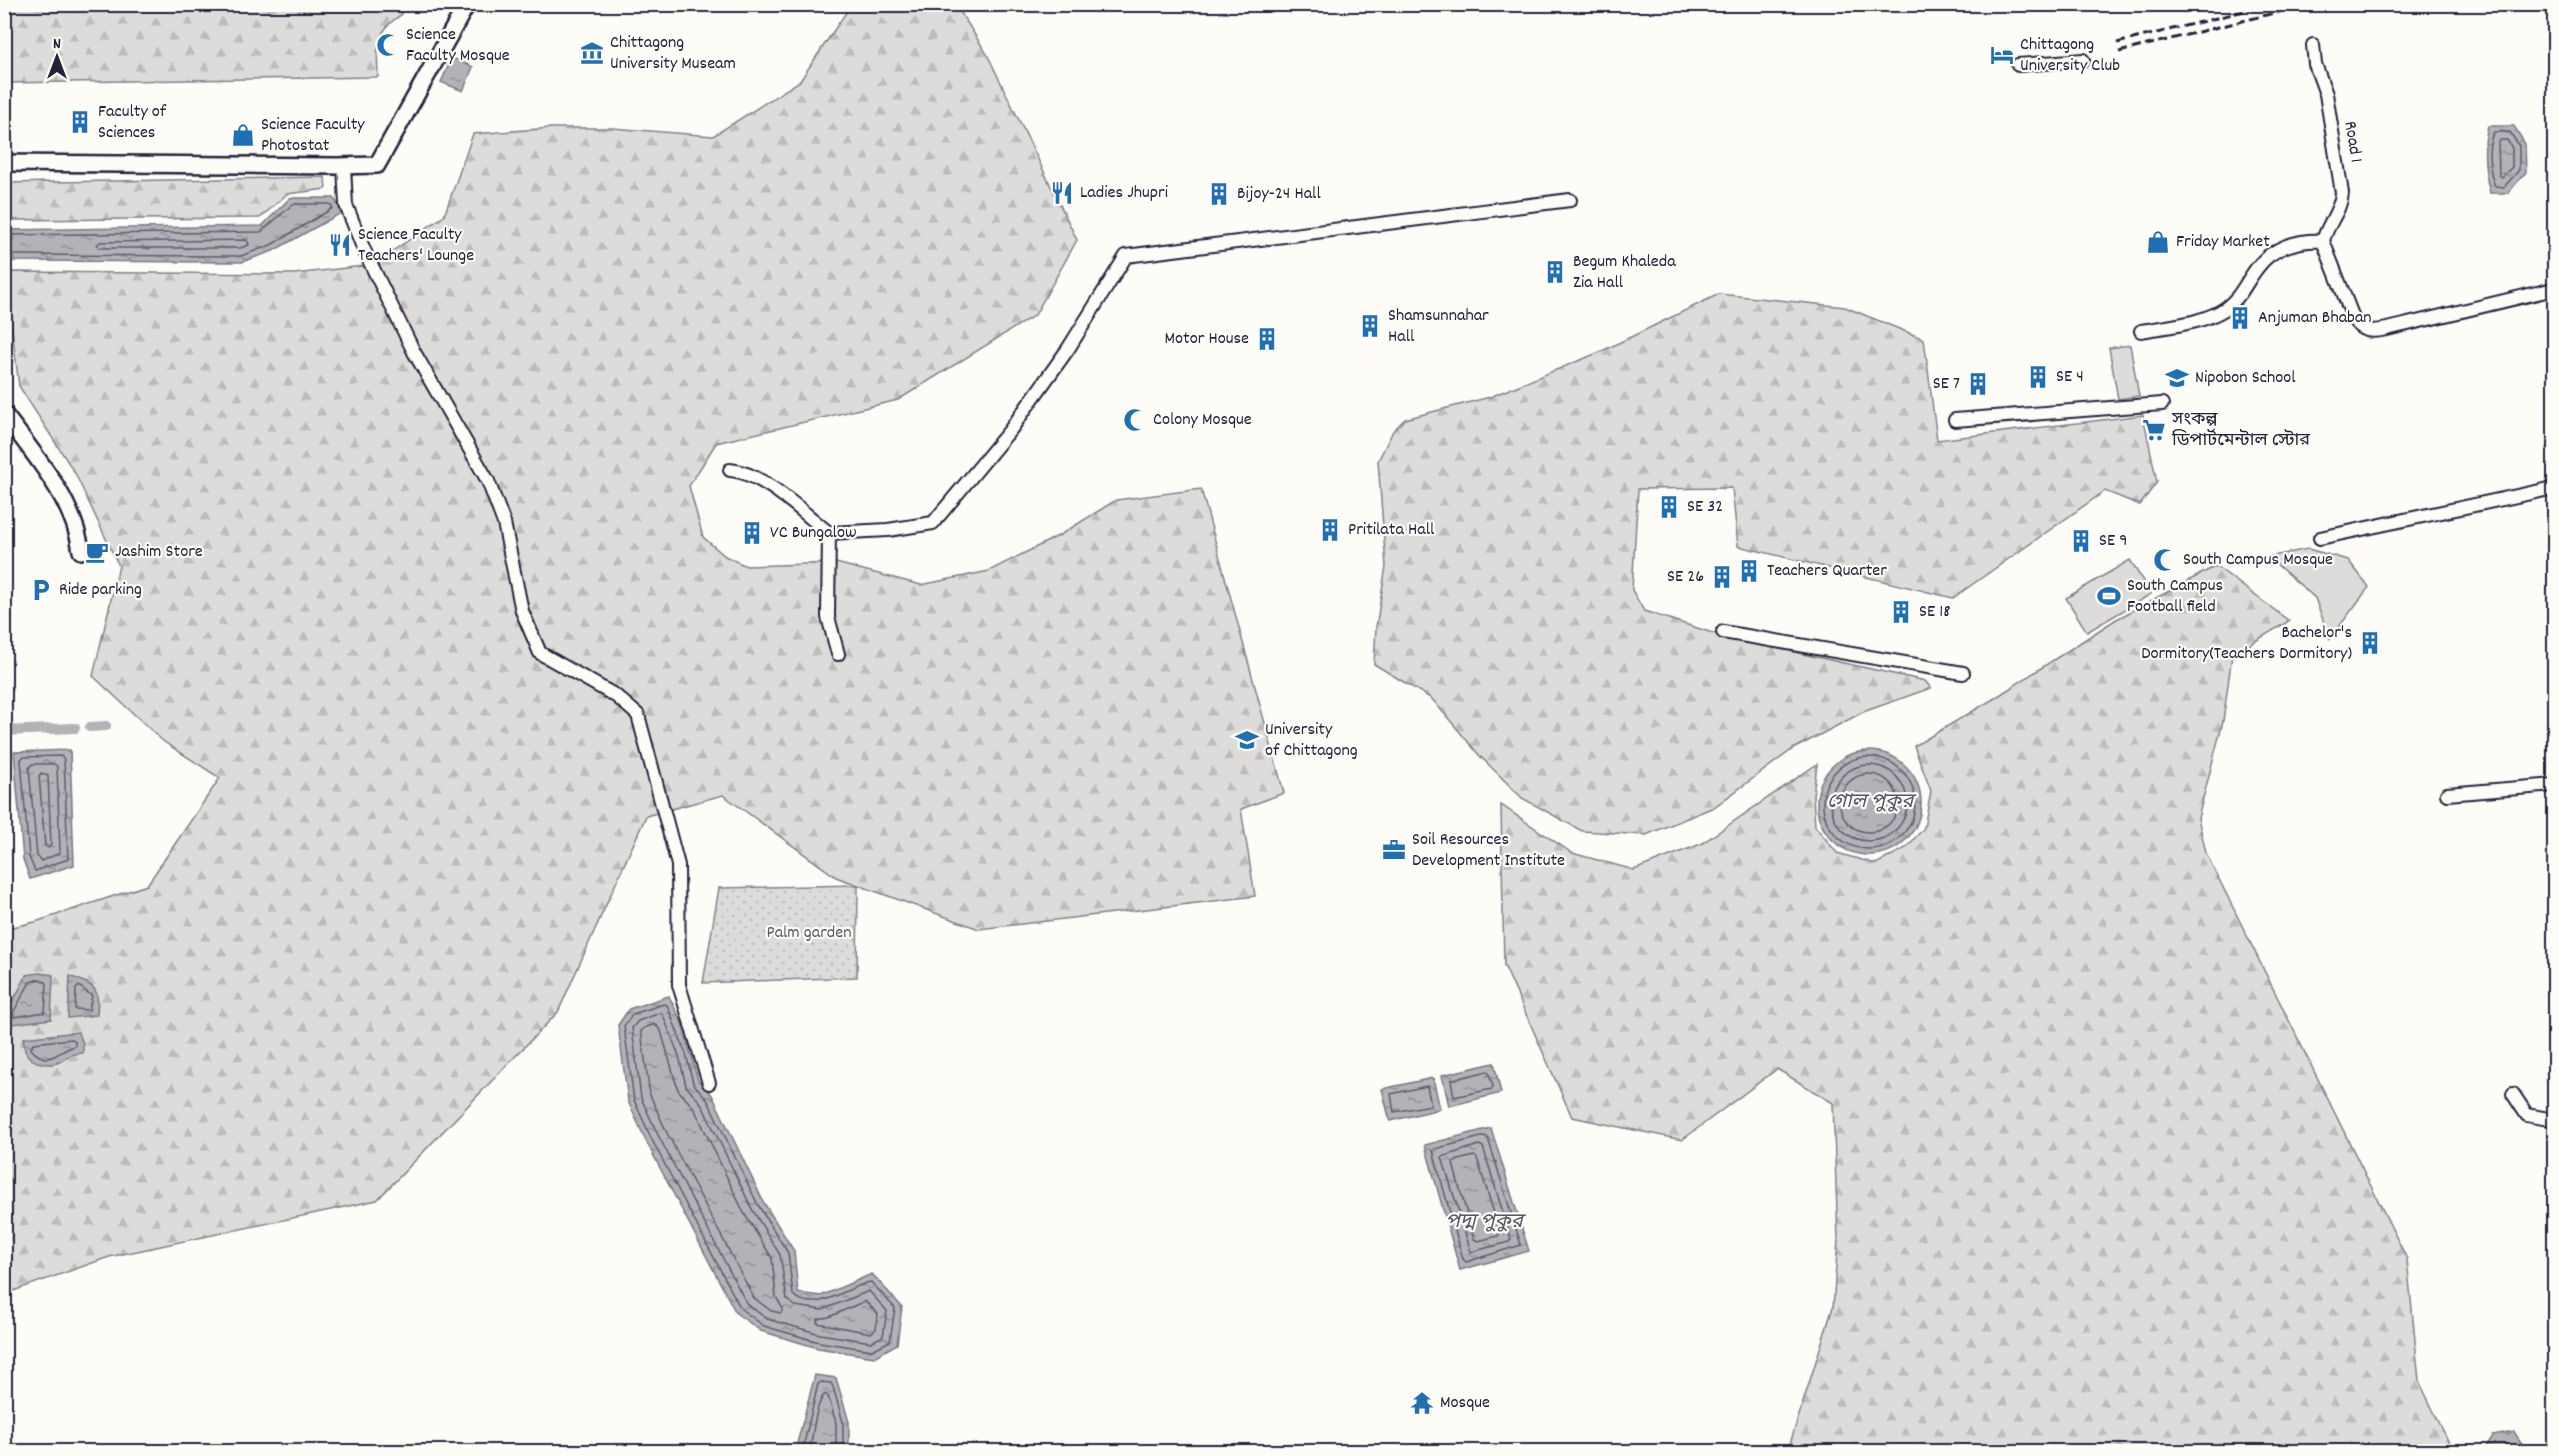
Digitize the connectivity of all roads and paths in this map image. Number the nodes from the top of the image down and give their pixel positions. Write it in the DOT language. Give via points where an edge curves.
graph roads {
  1 [pos="467,4"];
  2 [pos="2313,45"];
  3 [pos="2083,60"];
  4 [pos="2018,65"];
  5 [pos="4,163"];
  6 [pos="344,166"];
  7 [pos="1570,200"];
  8 [pos="2323,241"];
  9 [pos="2554,289"];
  10 [pos="2141,331"];
  11 [pos="2162,404"];
  12 [pos="4,414"];
  13 [pos="1955,420"];
  14 [pos="730,470"];
  15 [pos="2554,488"];
  16 [pos="829,533"];
  17 [pos="2320,538"];
  18 [pos="81,551"];
  19 [pos="1724,632"];
  20 [pos="838,654"];
  21 [pos="1963,673"];
  22 [pos="2554,785"];
  23 [pos="2447,794"];
  24 [pos="709,1083"];
  25 [pos="2512,1094"];
  26 [pos="2554,1120"];
  1 -- 6 [label="street" via="377,165"];
  2 -- 8 [label="street, Road 1" via="2326,94 2342,194"];
  3 -- 4 [label="street"];
  5 -- 6 [label="street"];
  6 -- 24 [label="street" via="346,205 363,250 414,352 488,481 504,523 522,611 540,653 616,696 638,715 678,865 679,985"];
  7 -- 16 [label="street" via="1126,256 1068,349 1017,420 933,523"];
  8 -- 9 [label="street" via="2353,318 2366,331"];
  8 -- 10 [label="street" via="2293,243 2265,258 2238,298 2224,310 2197,320"];
  11 -- 13 [label="street"];
  12 -- 18 [label="street" via="53,478 79,537"];
  14 -- 16 [label="street" via="761,480"];
  15 -- 17 [label="street"];
  16 -- 20 [label="street" via="828,617"];
  19 -- 21 [label="street"];
  22 -- 23 [label="street"];
  25 -- 26 [label="street" via="2527,1115"];
}
